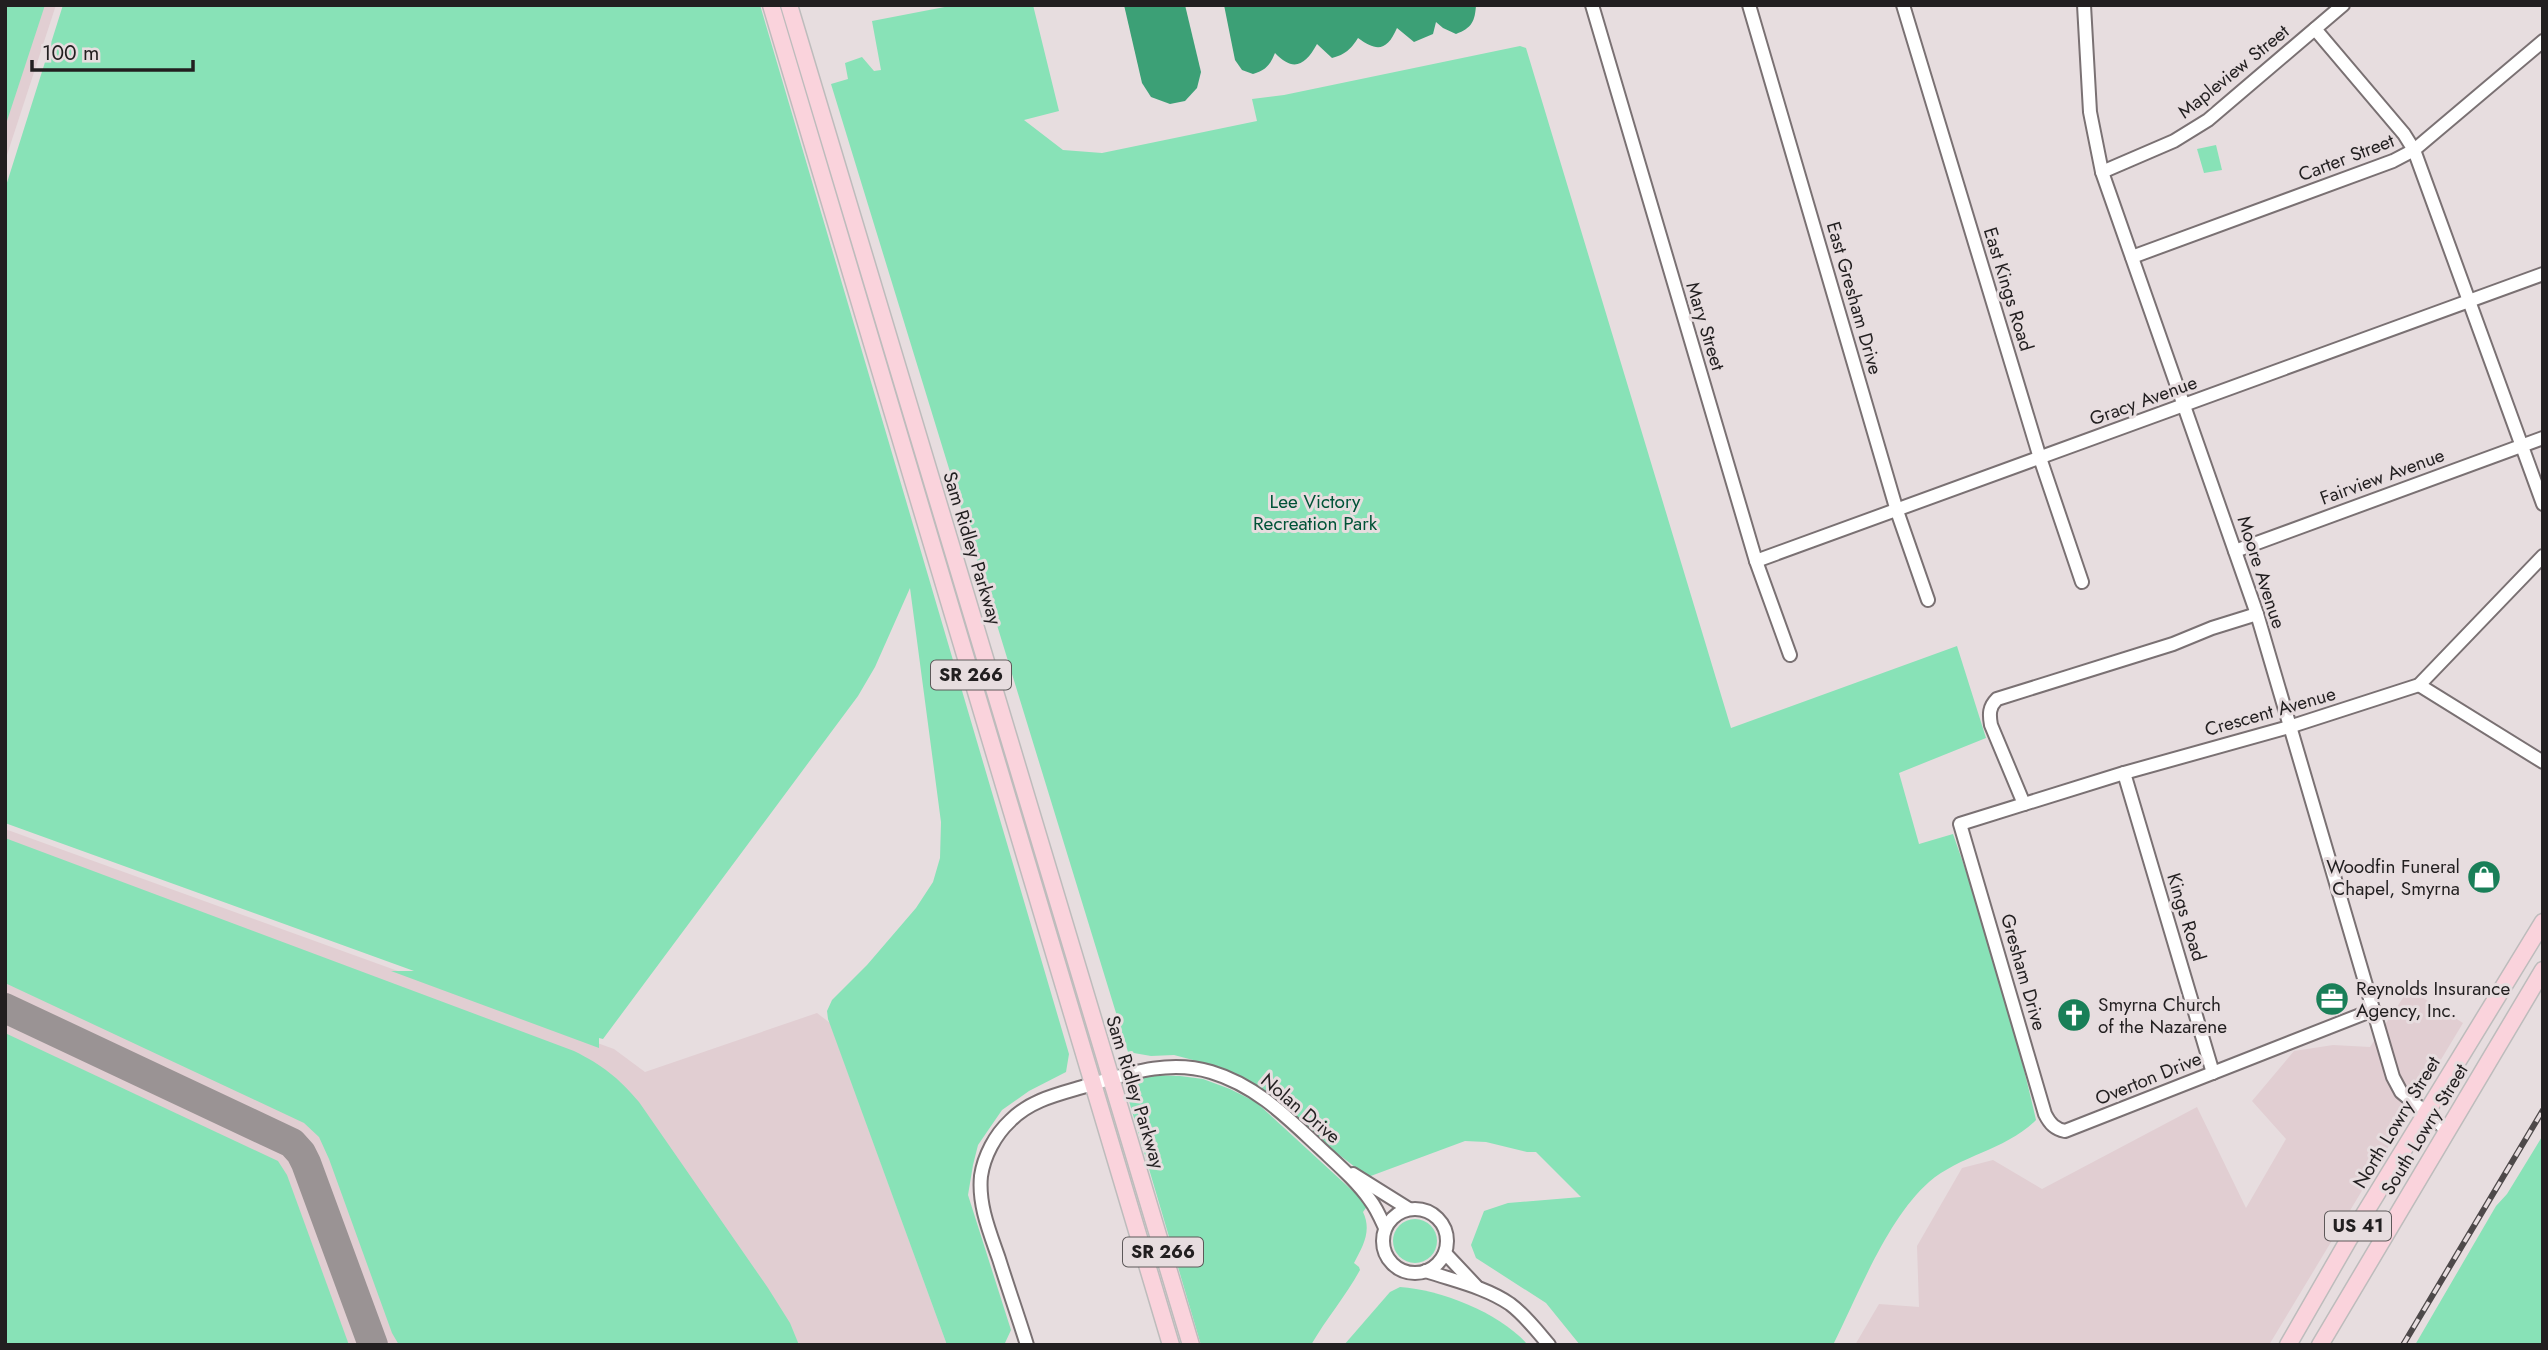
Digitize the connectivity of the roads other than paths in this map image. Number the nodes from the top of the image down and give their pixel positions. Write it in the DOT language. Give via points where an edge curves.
graph roads {
  1 [pos="771,5"];
  2 [pos="789,5"];
  3 [pos="1592,5"];
  4 [pos="1749,5"];
  5 [pos="1903,5"];
  6 [pos="2084,5"];
  7 [pos="2343,5"];
  8 [pos="2315,29"];
  9 [pos="2543,41"];
  10 [pos="2414,150"];
  11 [pos="2102,172"];
  12 [pos="2132,257"];
  13 [pos="2543,274"];
  14 [pos="2469,301"];
  15 [pos="2184,405"];
  16 [pos="2543,438"];
  17 [pos="2520,446"];
  18 [pos="2040,458"];
  19 [pos="2543,504"];
  20 [pos="1897,511"];
  21 [pos="2235,551"];
  22 [pos="2543,556"];
  23 [pos="1756,561"];
  24 [pos="2082,582"];
  25 [pos="1928,600"];
  26 [pos="2257,614"];
  27 [pos="1790,656"];
  28 [pos="2419,685"];
  29 [pos="2290,727"];
  30 [pos="2543,762"];
  31 [pos="2124,773"];
  32 [pos="2024,804"];
  33 [pos="1960,824"];
  34 [pos="2541,929"];
  35 [pos="2543,970"];
  36 [pos="2373,1010"];
  37 [pos="2213,1073"];
  38 [pos="1110,1078"];
  39 [pos="1093,1084"];
  40 [pos="2426,1112"];
  41 [pos="2055,1128"];
  42 [pos="2448,1131"];
  43 [pos="1342,1168"];
  44 [pos="1409,1209"];
  45 [pos="1385,1228"];
  46 [pos="1445,1253"];
  47 [pos="1426,1271"];
  48 [pos="1476,1286"];
  49 [pos="2292,1343"];
  50 [pos="1027,1345"];
  51 [pos="1171,1345"];
  52 [pos="1191,1345"];
  53 [pos="1549,1345"];
  54 [pos="2320,1345"];
  1 -- 39 [label="main road, Sam Ridley Parkway / SR 266"];
  2 -- 38 [label="main road, Sam Ridley Parkway / SR 266"];
  3 -- 23 [label="street, Mary Street"];
  4 -- 20 [label="street, East Gresham Drive"];
  5 -- 18 [label="street, East Kings Road"];
  6 -- 11 [label="street, Moore Avenue" via="2090,112"];
  7 -- 8 [label="street, Mapleview Street"];
  8 -- 10 [label="street"];
  8 -- 11 [label="street, Mapleview Street" via="2208,120 2174,141"];
  9 -- 10 [label="street, Carter Street"];
  10 -- 12 [label="street, Carter Street"];
  10 -- 14 [label="street"];
  11 -- 12 [label="street, Moore Avenue"];
  12 -- 15 [label="street, Moore Avenue"];
  13 -- 14 [label="street, Gracy Avenue"];
  14 -- 15 [label="street, Gracy Avenue"];
  14 -- 17 [label="street"];
  15 -- 18 [label="street, Gracy Avenue"];
  15 -- 21 [label="street, Moore Avenue"];
  16 -- 17 [label="street, Fairview Avenue"];
  17 -- 19 [label="street"];
  17 -- 21 [label="street, Fairview Avenue"];
  18 -- 20 [label="street, Gracy Avenue"];
  18 -- 24 [label="street, East Kings Road"];
  20 -- 23 [label="street, Gracy Avenue"];
  20 -- 25 [label="street, East Gresham Drive"];
  21 -- 26 [label="street, Moore Avenue"];
  22 -- 28 [label="street, Crescent Avenue"];
  23 -- 27 [label="street, Mary Street"];
  26 -- 29 [label="street, Moore Avenue"];
  26 -- 32 [label="street" via="1997,699 1991,705 1991,725"];
  28 -- 29 [label="street, Crescent Avenue"];
  28 -- 30 [label="street"];
  29 -- 31 [label="street, Crescent Avenue"];
  29 -- 36 [label="street, Moore Avenue"];
  31 -- 32 [label="street, Crescent Avenue"];
  31 -- 37 [label="street, Kings Road"];
  32 -- 33 [label="street, Crescent Avenue"];
  33 -- 41 [label="street, Gresham Drive" via="2040,1100"];
  34 -- 40 [label="main road, North Lowry Street / US 41"];
  35 -- 42 [label="main road, South Lowry Street / US 41"];
  36 -- 37 [label="street, Overton Drive"];
  36 -- 40 [label="street, Moore Avenue" via="2397,1086"];
  37 -- 41 [label="street, Overton Drive" via="2065,1131"];
  38 -- 39 [label="street, Nolan Drive"];
  38 -- 43 [label="street, Nolan Drive" via="1164,1067 1188,1067 1222,1076 1260,1094"];
  38 -- 52 [label="main road, Sam Ridley Parkway / SR 266"];
  39 -- 50 [label="street, Nolan Drive" via="1040,1101 1010,1119 996,1137 981,1176 985,1216"];
  39 -- 51 [label="main road, Sam Ridley Parkway / SR 266"];
  40 -- 42 [label="street, Moore Avenue"];
  40 -- 49 [label="main road, North Lowry Street / US 41"];
  42 -- 54 [label="main road, South Lowry Street / US 41"];
  43 -- 44 [label="street, Nolan Drive"];
  43 -- 45 [label="street, Nolan Drive" via="1373,1204"];
  44 -- 45 [label="street"];
  44 -- 46 [label="street" via="1438,1218 1447,1237"];
  45 -- 47 [label="street" via="1384,1248 1393,1264 1409,1273"];
  46 -- 47 [label="street"];
  46 -- 48 [label="street"];
  47 -- 48 [label="street"];
  48 -- 53 [label="street" via="1515,1308"];
}
